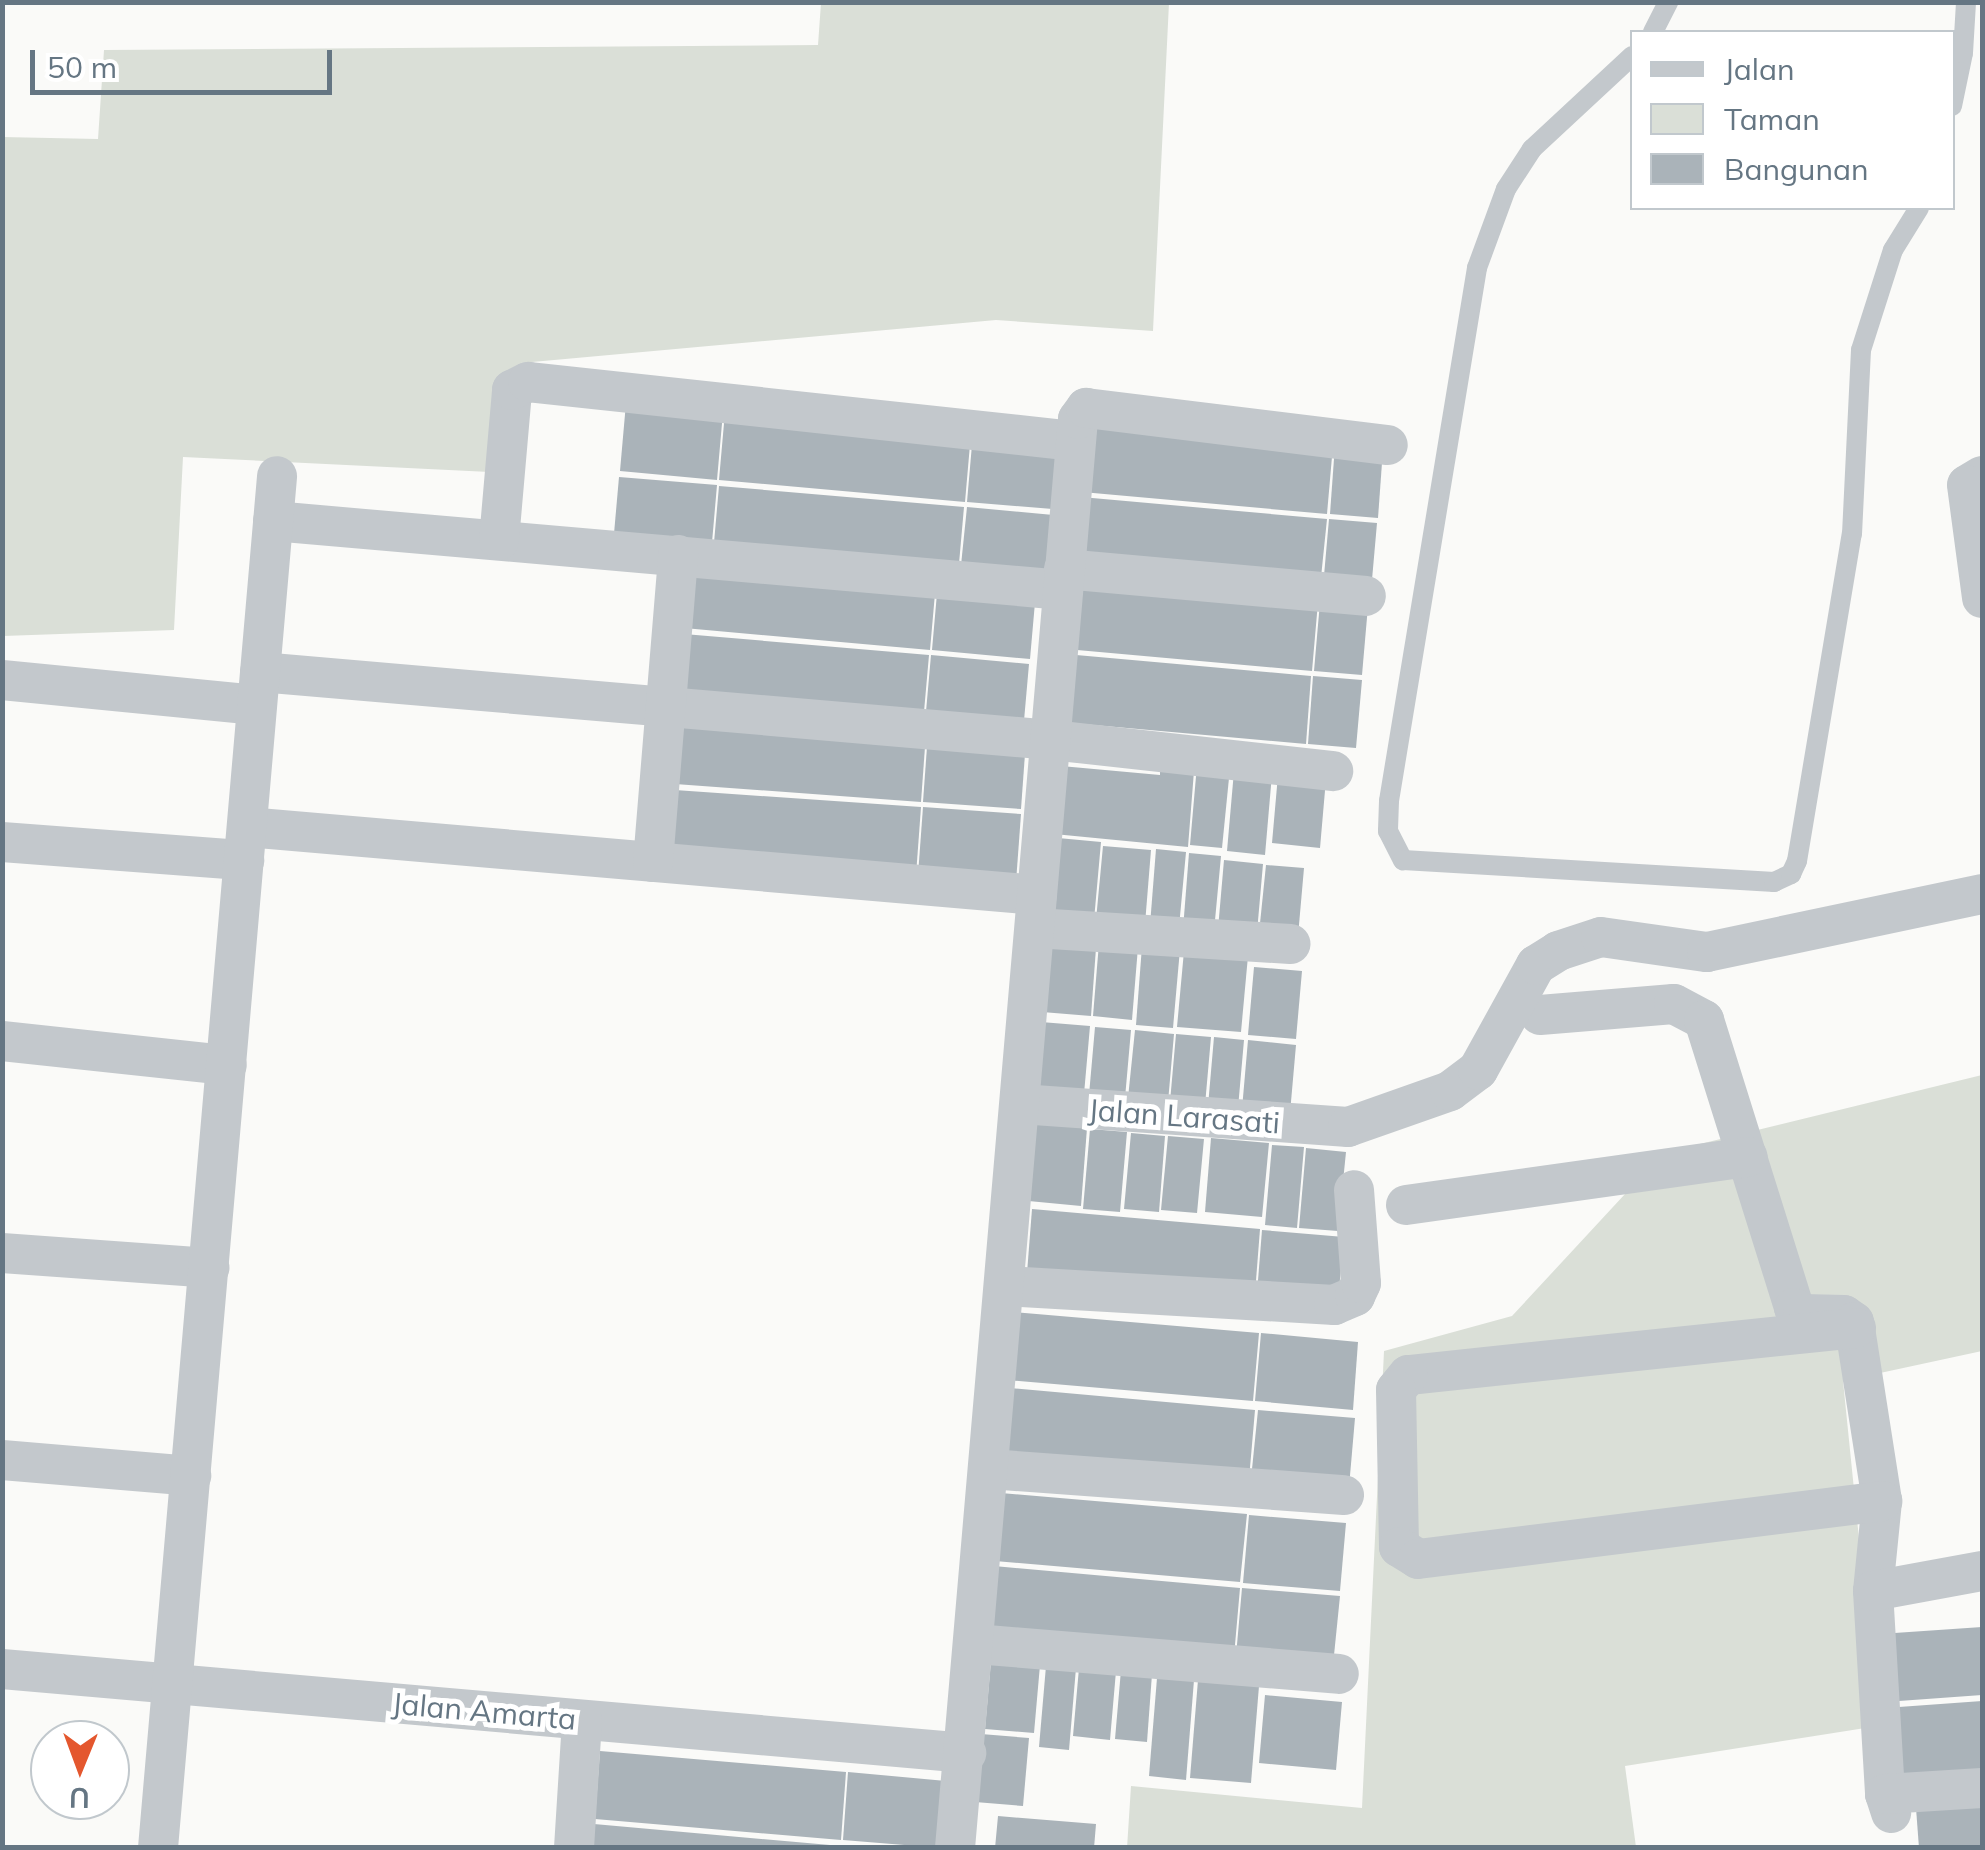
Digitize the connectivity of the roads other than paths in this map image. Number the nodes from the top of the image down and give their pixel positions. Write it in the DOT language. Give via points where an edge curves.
graph roads {
  1 [pos="1668,2"];
  2 [pos="1966,2"];
  3 [pos="1655,30"];
  4 [pos="1630,58"];
  5 [pos="1955,92"];
  6 [pos="1918,210"];
  7 [pos="1075,440"];
  8 [pos="1388,445"];
  9 [pos="277,476"];
  10 [pos="1982,476"];
  11 [pos="273,520"];
  12 [pos="499,540"];
  13 [pos="678,555"];
  14 [pos="1064,579"];
  15 [pos="1366,596"];
  16 [pos="1982,598"];
  17 [pos="2,680"];
  18 [pos="259,689"];
  19 [pos="668,707"];
  20 [pos="1050,740"];
  21 [pos="1333,771"];
  22 [pos="2,842"];
  23 [pos="246,843"];
  24 [pos="653,862"];
  25 [pos="1982,894"];
  26 [pos="1036,912"];
  27 [pos="1291,944"];
  28 [pos="1540,1015"];
  29 [pos="2,1041"];
  30 [pos="227,1065"];
  31 [pos="1020,1104"];
  32 [pos="1748,1157"];
  33 [pos="1354,1190"];
  34 [pos="1406,1204"];
  35 [pos="2,1253"];
  36 [pos="209,1268"];
  37 [pos="1005,1286"];
  38 [pos="1856,1328"];
  39 [pos="2,1460"];
  40 [pos="989,1469"];
  41 [pos="192,1476"];
  42 [pos="1344,1495"];
  43 [pos="1882,1501"];
  44 [pos="1982,1571"];
  45 [pos="1873,1591"];
  46 [pos="975,1644"];
  47 [pos="2,1669"];
  48 [pos="1339,1674"];
  49 [pos="173,1684"];
  50 [pos="582,1720"];
  51 [pos="966,1753"];
  52 [pos="1982,1788"];
  53 [pos="158,1848"];
  54 [pos="574,1848"];
  55 [pos="955,1848"];
  1 -- 3 [label="lane"];
  2 -- 5 [label="lane"];
  4 -- 6 [label="lane" via="1532,149 1506,189 1477,268 1388,801 1388,831 1403,860 1774,882 1791,874 1852,534 1861,350 1894,250"];
  7 -- 8 [label="street" via="1086,408"];
  7 -- 12 [label="street" via="528,382 512,390"];
  7 -- 14 [label="street"];
  9 -- 11 [label="street"];
  10 -- 16 [label="street" via="1967,485"];
  11 -- 12 [label="street"];
  11 -- 18 [label="street"];
  12 -- 13 [label="street"];
  13 -- 14 [label="street"];
  13 -- 19 [label="street"];
  14 -- 15 [label="street"];
  14 -- 20 [label="street"];
  17 -- 18 [label="street"];
  18 -- 19 [label="street"];
  18 -- 23 [label="street"];
  19 -- 20 [label="street"];
  19 -- 24 [label="street"];
  20 -- 21 [label="street"];
  20 -- 26 [label="street"];
  22 -- 23 [label="street"];
  23 -- 24 [label="street"];
  23 -- 30 [label="street"];
  24 -- 26 [label="street"];
  25 -- 31 [label="street, Jalan Larasati" via="1707,952 1601,936 1558,950 1536,965 1478,1070 1450,1091 1348,1127"];
  26 -- 27 [label="street"];
  26 -- 31 [label="street"];
  28 -- 32 [label="street" via="1674,1004 1691,1010 1704,1020"];
  29 -- 30 [label="street"];
  30 -- 36 [label="street"];
  31 -- 37 [label="street"];
  32 -- 34 [label="street"];
  32 -- 38 [label="street" via="1795,1310 1844,1315"];
  33 -- 37 [label="street" via="1362,1283 1354,1296 1334,1305"];
  35 -- 36 [label="street"];
  36 -- 41 [label="street"];
  37 -- 40 [label="street"];
  38 -- 43 [label="street"];
  38 -- 43 [label="street" via="1408,1375 1396,1390 1399,1547 1418,1559"];
  39 -- 41 [label="street"];
  40 -- 42 [label="street"];
  40 -- 46 [label="street"];
  41 -- 49 [label="street"];
  43 -- 45 [label="street"];
  44 -- 45 [label="street"];
  45 -- 52 [label="street" via="1888,1804"];
  46 -- 48 [label="street"];
  46 -- 51 [label="street"];
  47 -- 49 [label="street, Jalan Amarta"];
  49 -- 50 [label="street, Jalan Amarta"];
  49 -- 53 [label="street"];
  50 -- 51 [label="street, Jalan Amarta"];
  50 -- 54 [label="street"];
  51 -- 55 [label="street"];
}
